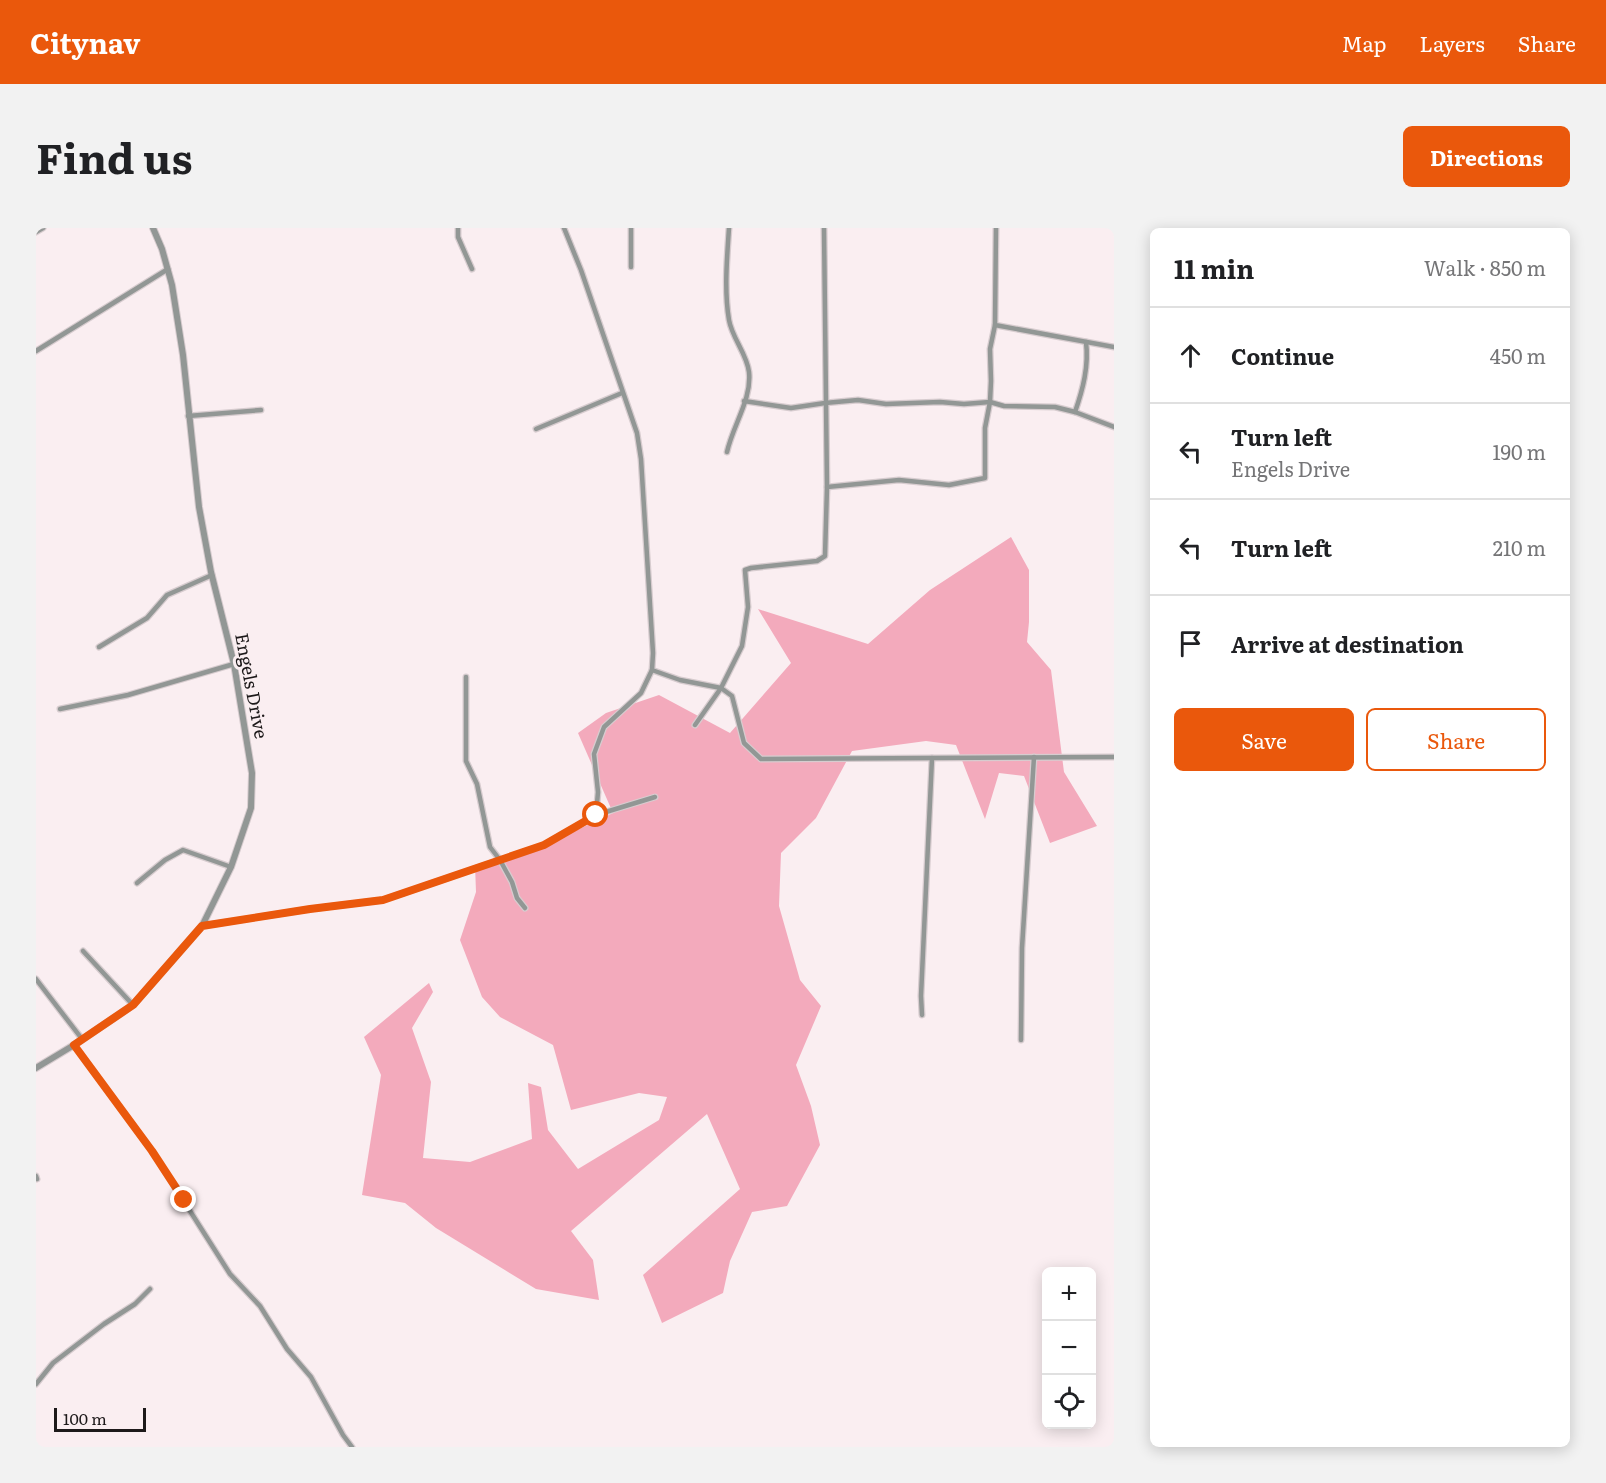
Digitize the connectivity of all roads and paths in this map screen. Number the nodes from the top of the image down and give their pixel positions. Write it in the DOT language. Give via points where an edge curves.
graph roads {
  1 [pos="43,228"];
  2 [pos="153,228"];
  3 [pos="459,228"];
  4 [pos="564,228"];
  5 [pos="631,228"];
  6 [pos="729,228"];
  7 [pos="824,228"];
  8 [pos="996,228"];
  9 [pos="36,232"];
  10 [pos="631,267"];
  11 [pos="168,269"];
  12 [pos="472,269"];
  13 [pos="995,325"];
  14 [pos="1086,342"];
  15 [pos="1114,347"];
  16 [pos="36,351"];
  17 [pos="622,393"];
  18 [pos="744,401"];
  19 [pos="990,402"];
  20 [pos="825,403"];
  21 [pos="261,410"];
  22 [pos="1075,412"];
  23 [pos="188,416"];
  24 [pos="1114,426"];
  25 [pos="536,429"];
  26 [pos="727,452"];
  27 [pos="827,487"];
  28 [pos="212,575"];
  29 [pos="99,647"];
  30 [pos="234,664"];
  31 [pos="652,670"];
  32 [pos="466,677"];
  33 [pos="721,688"];
  34 [pos="60,709"];
  35 [pos="694,725"];
  36 [pos="1035,757"];
  37 [pos="1114,757"];
  38 [pos="932,758"];
  39 [pos="655,797"];
  40 [pos="596,815"];
  41 [pos="500,860"];
  42 [pos="231,867"];
  43 [pos="137,883"];
  44 [pos="525,908"];
  45 [pos="202,926"];
  46 [pos="82,951"];
  47 [pos="36,979"];
  48 [pos="133,1005"];
  49 [pos="922,1015"];
  50 [pos="82,1039"];
  51 [pos="1021,1040"];
  52 [pos="74,1045"];
  53 [pos="36,1068"];
  54 [pos="150,1289"];
  55 [pos="36,1384"];
  56 [pos="351,1445"];
  57 [pos="343,1447"];
  1 -- 9 [label="street"];
  2 -- 11 [label="street, Engels Drive"];
  3 -- 12 [label="street" via="458,237"];
  4 -- 17 [label="street"];
  5 -- 10 [label="street"];
  6 -- 18 [label="street" via="729,319 749,370"];
  7 -- 20 [label="street"];
  8 -- 13 [label="street"];
  11 -- 16 [label="street"];
  11 -- 23 [label="street, Engels Drive" via="183,355"];
  13 -- 14 [label="street"];
  13 -- 19 [label="street" via="990,349"];
  14 -- 15 [label="street"];
  14 -- 22 [label="street" via="1088,357"];
  17 -- 25 [label="street"];
  17 -- 31 [label="street" via="637,433 641,459"];
  18 -- 20 [label="street" via="791,408"];
  18 -- 26 [label="street"];
  19 -- 20 [label="street"];
  19 -- 22 [label="street"];
  19 -- 27 [label="street" via="985,428 986,475 982,480 949,484 899,480"];
  20 -- 27 [label="street"];
  21 -- 23 [label="street"];
  22 -- 24 [label="street"];
  23 -- 28 [label="street, Engels Drive"];
  27 -- 33 [label="street" via="825,556 817,561 745,570 748,607 742,646"];
  28 -- 29 [label="street" via="167,595 147,618"];
  28 -- 30 [label="street, Engels Drive"];
  30 -- 34 [label="street" via="128,695"];
  30 -- 42 [label="street, Engels Drive" via="252,773 251,808"];
  31 -- 33 [label="street"];
  31 -- 40 [label="street" via="641,693 604,727 594,754"];
  32 -- 41 [label="street" via="466,761 477,784 490,847"];
  33 -- 35 [label="street"];
  33 -- 38 [label="street" via="732,696 744,743 761,759"];
  36 -- 37 [label="street"];
  36 -- 38 [label="street"];
  36 -- 51 [label="street" via="1022,948"];
  38 -- 49 [label="street"];
  39 -- 40 [label="street"];
  40 -- 41 [label="street" via="544,845"];
  41 -- 44 [label="street"];
  41 -- 45 [label="street" via="383,900"];
  42 -- 43 [label="street" via="183,850"];
  42 -- 45 [label="street, Engels Drive"];
  45 -- 48 [label="street, Engels Drive"];
  46 -- 48 [label="street"];
  47 -- 50 [label="street"];
  48 -- 50 [label="street, Engels Drive"];
  50 -- 52 [label="street, Engels Drive"];
  52 -- 53 [label="street, Engels Drive"];
  52 -- 56 [label="street" via="152,1151 230,1274 260,1306 287,1349 311,1377"];
  54 -- 55 [label="street" via="53,1363"];
  56 -- 57 [label="street"];
}
